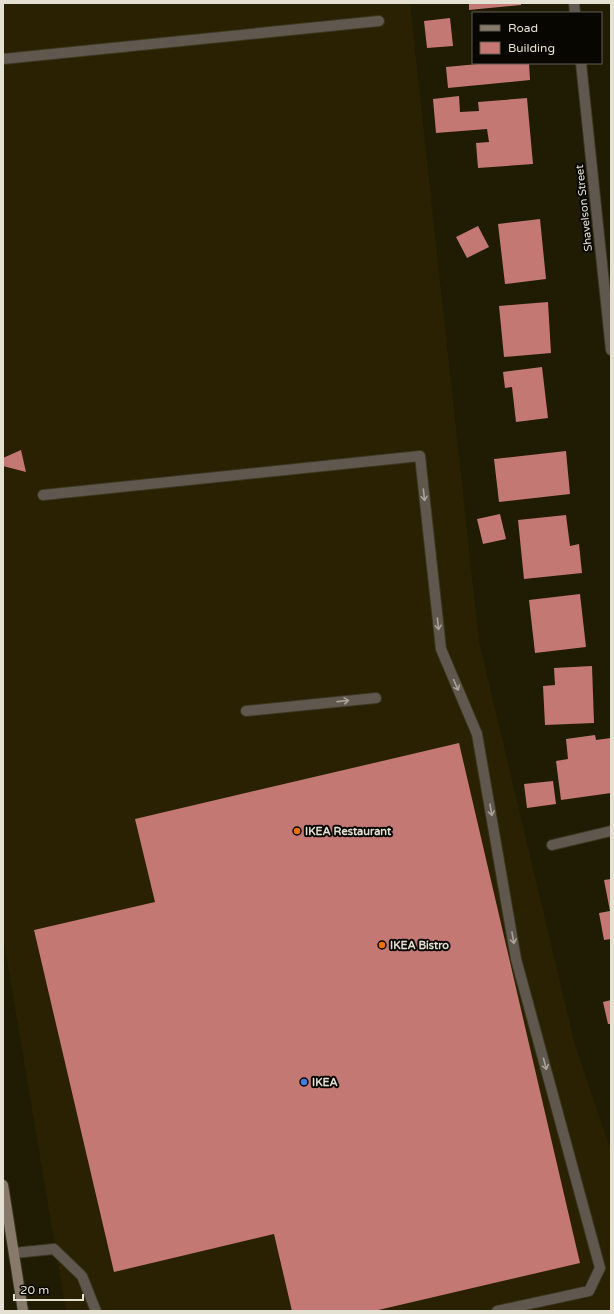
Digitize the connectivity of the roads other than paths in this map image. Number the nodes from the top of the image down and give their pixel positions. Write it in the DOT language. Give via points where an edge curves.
graph roads {
  1 [pos="379,21"];
  2 [pos="3,59"];
  3 [pos="581,64"];
  4 [pos="611,350"];
  5 [pos="43,495"];
  6 [pos="376,698"];
  7 [pos="246,711"];
  8 [pos="611,831"];
  9 [pos="552,844"];
  10 [pos="3,1185"];
  11 [pos="14,1253"];
  12 [pos="23,1311"];
  13 [pos="96,1311"];
  14 [pos="497,1311"];
  1 -- 2 [label="street"];
  3 -- 4 [label="street, Shavelson Street"];
  5 -- 14 [label="street, one-way" via="420,456 440,650 477,734 516,959 600,1268 589,1291"];
  7 -- 6 [label="street, one-way"];
  8 -- 9 [label="street"];
  10 -- 11 [label="main road"];
  11 -- 12 [label="main road"];
  11 -- 13 [label="street" via="54,1249 82,1276"];
}
